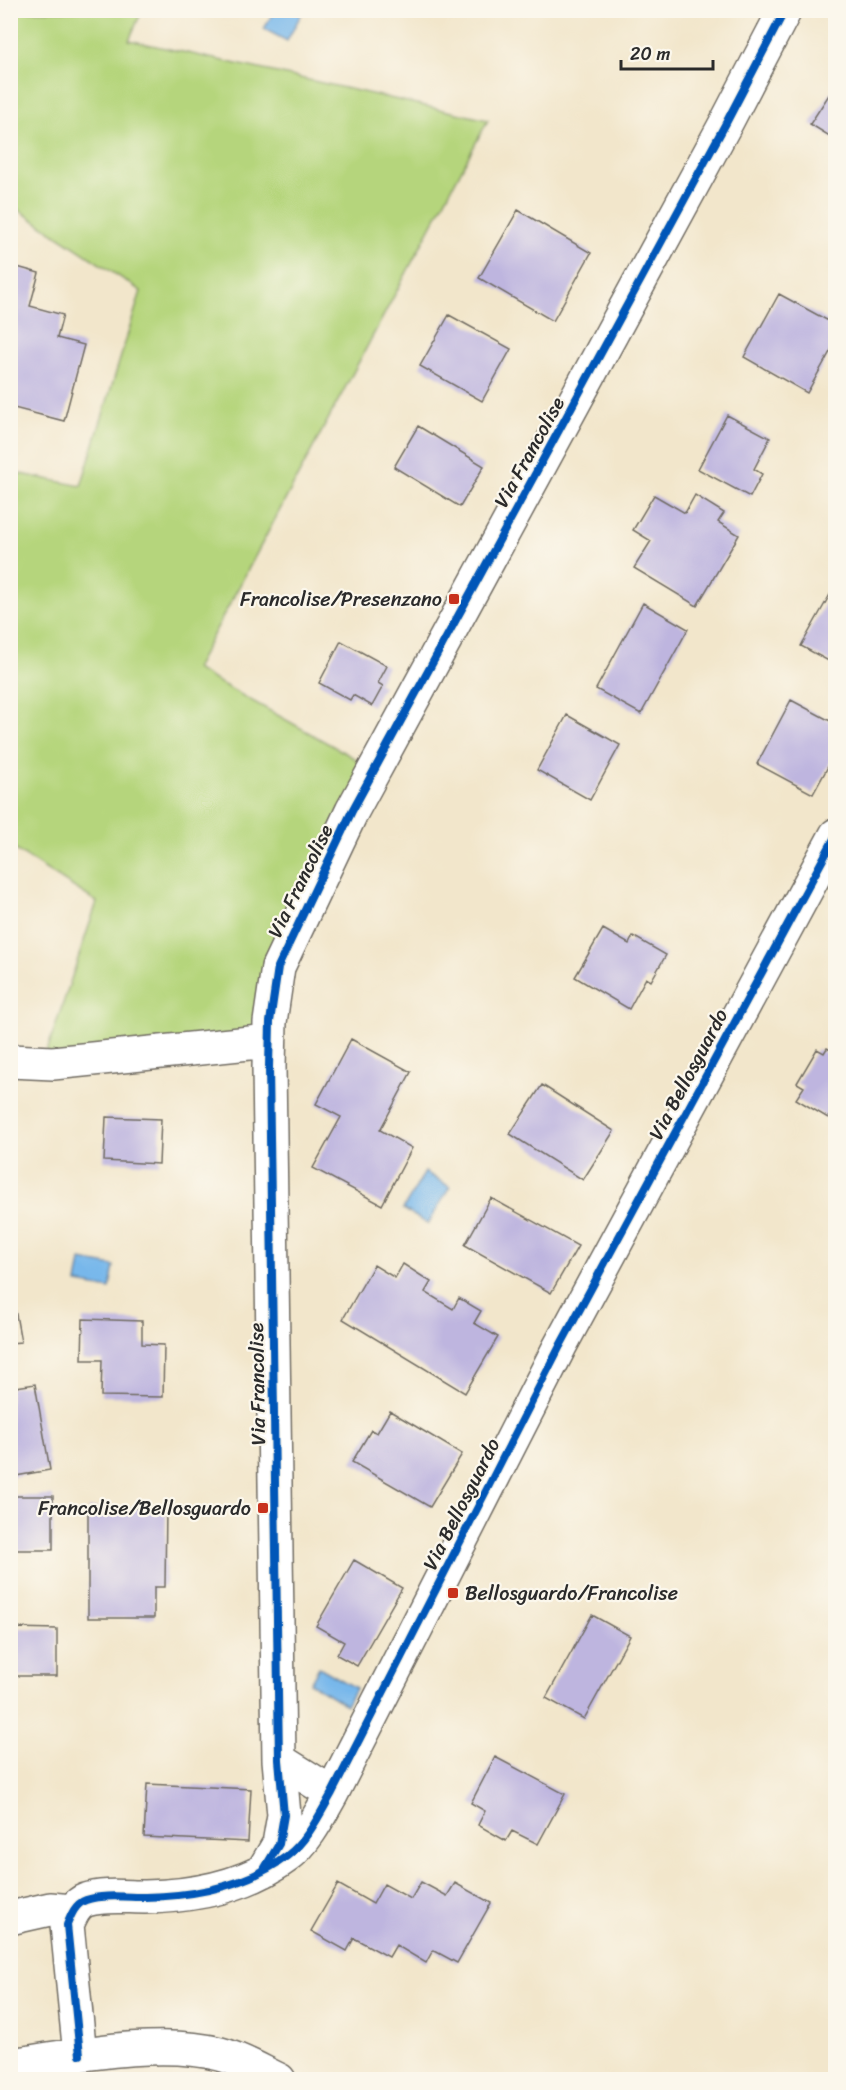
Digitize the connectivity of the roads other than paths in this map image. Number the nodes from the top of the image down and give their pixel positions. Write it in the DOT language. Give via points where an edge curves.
graph roads {
  1 [pos="785,10"];
  2 [pos="836,835"];
  3 [pos="269,1041"];
  4 [pos="10,1061"];
  5 [pos="279,1760"];
  6 [pos="332,1793"];
  7 [pos="263,1871"];
  8 [pos="72,1911"];
  9 [pos="10,1918"];
  10 [pos="80,2055"];
  11 [pos="10,2065"];
  12 [pos="243,2071"];
  13 [pos="279,2079"];
  1 -- 3 [label="street, Via Francolise" via="352,810 278,967"];
  2 -- 6 [label="street, Via Bellosguardo" via="560,1346"];
  3 -- 4 [label="street" via="53,1063"];
  3 -- 5 [label="street, Via Francolise"];
  5 -- 6 [label="street"];
  5 -- 7 [label="street, Via Francolise" via="284,1815 279,1844"];
  6 -- 7 [label="street, Via Bellosguardo" via="295,1849"];
  7 -- 8 [label="street, Via Bellosguardo" via="202,1891 95,1898 83,1901"];
  8 -- 9 [label="street" via="50,1909"];
  8 -- 10 [label="street" via="67,1924 68,1949"];
  10 -- 11 [label="street"];
  10 -- 12 [label="street" via="171,2047 221,2054"];
  12 -- 13 [label="street"];
}
